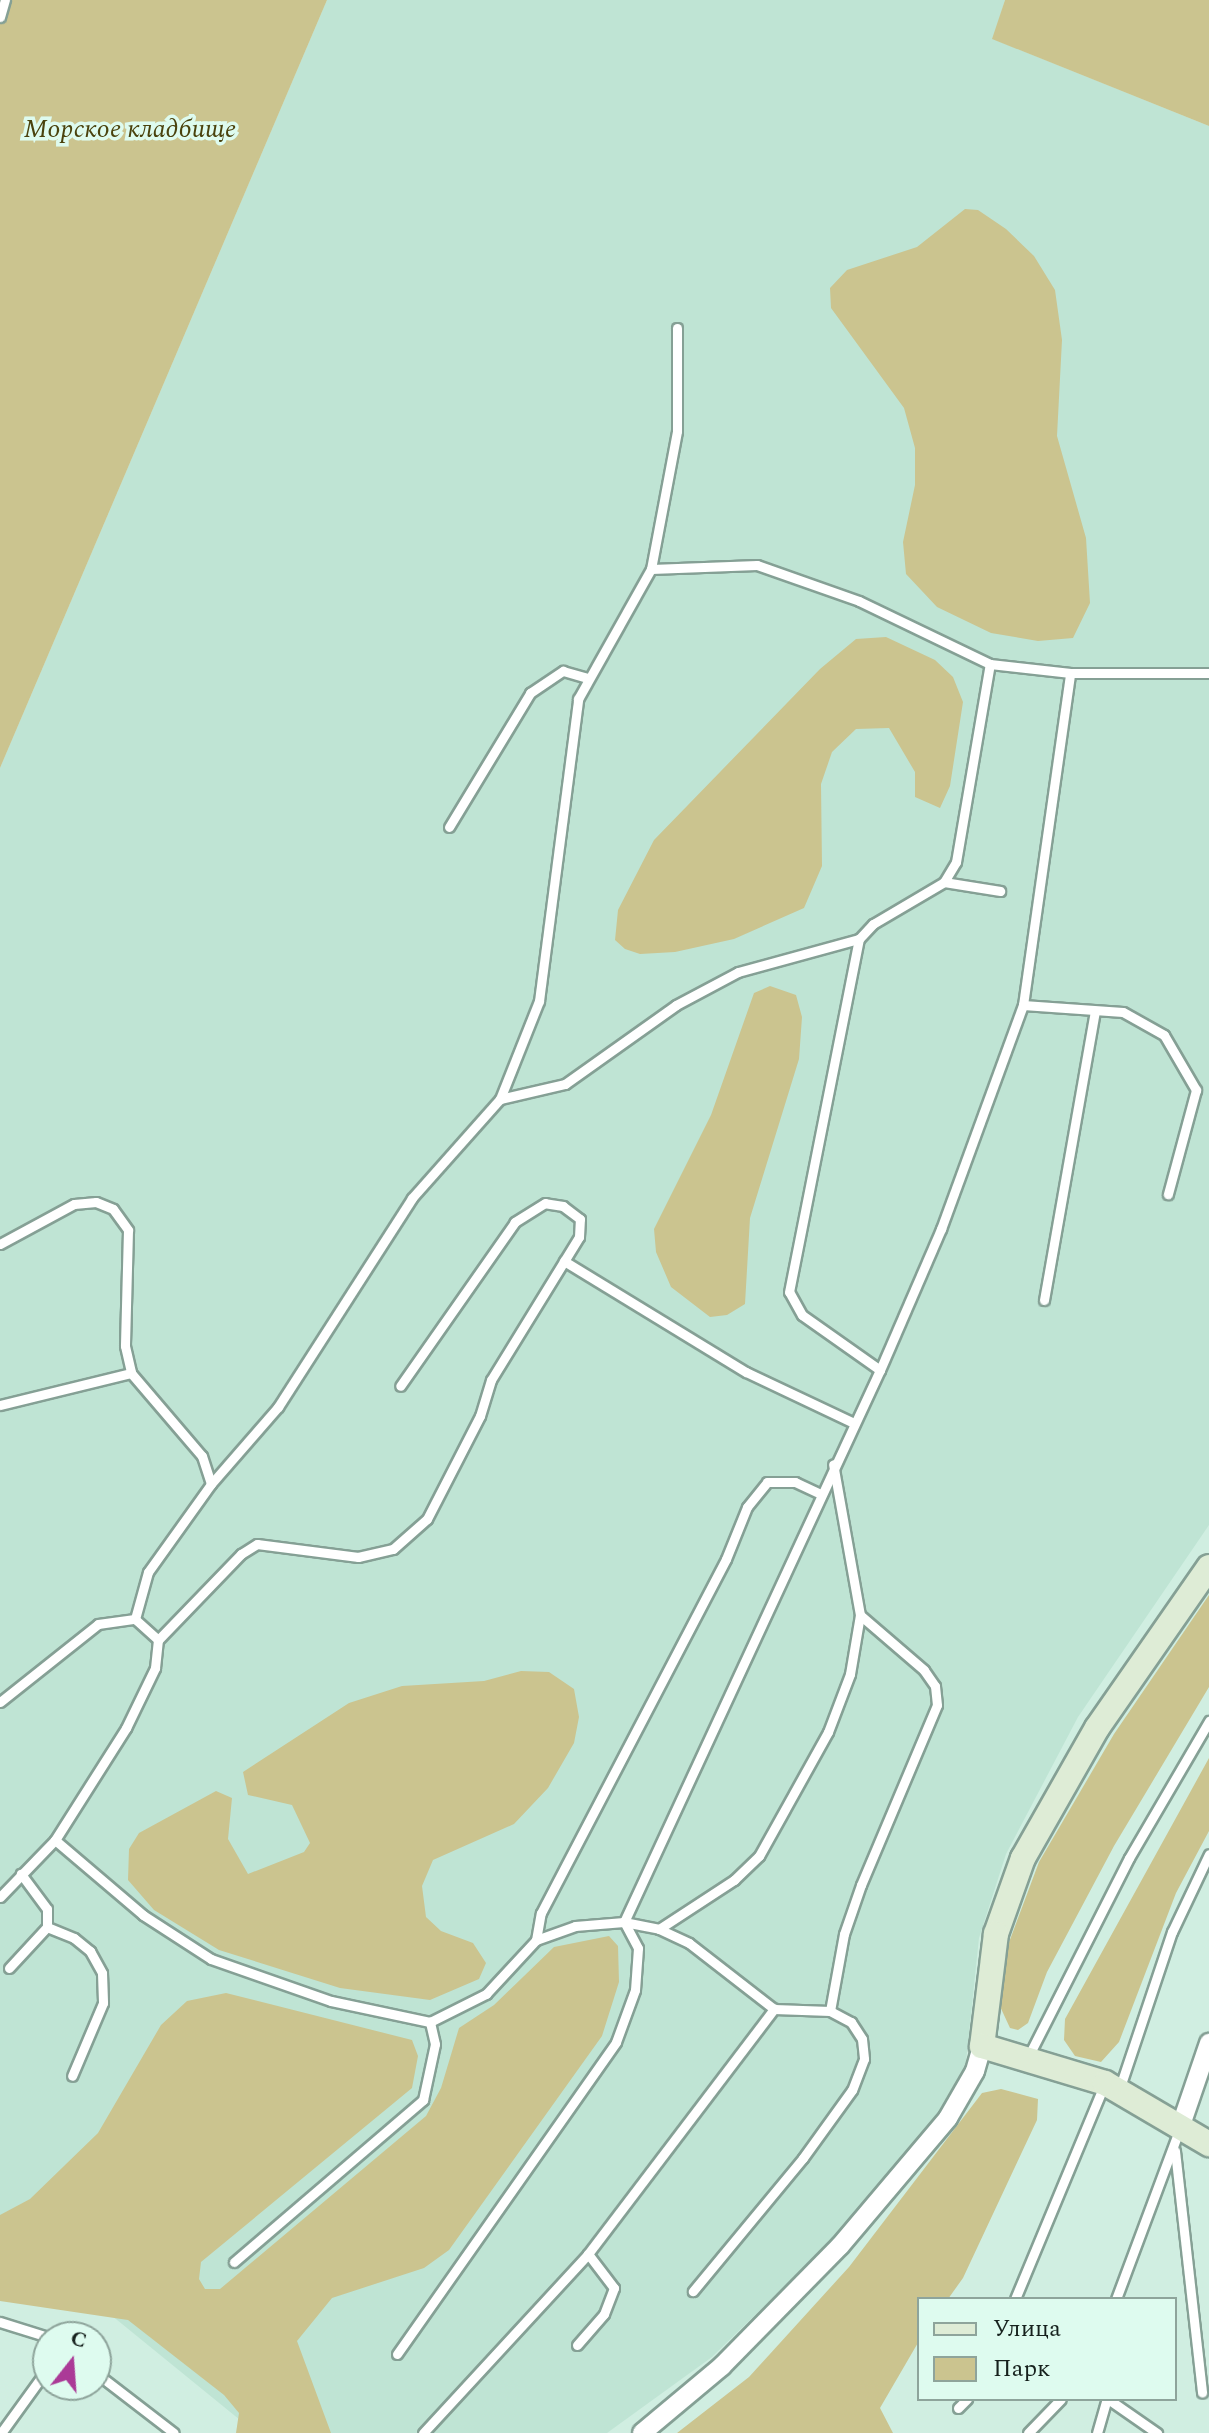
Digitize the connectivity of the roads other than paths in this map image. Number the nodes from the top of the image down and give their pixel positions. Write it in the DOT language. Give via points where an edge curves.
graph roads {
  1 [pos="5,0"];
  2 [pos="0,17"];
  3 [pos="677,328"];
  4 [pos="651,569"];
  5 [pos="990,664"];
  6 [pos="1070,673"];
  7 [pos="1209,673"];
  8 [pos="587,678"];
  9 [pos="449,827"];
  10 [pos="944,882"];
  11 [pos="1000,891"];
  12 [pos="859,939"];
  13 [pos="1023,1005"];
  14 [pos="1095,1012"];
  15 [pos="500,1099"];
  16 [pos="1168,1194"];
  17 [pos="0,1244"];
  18 [pos="564,1261"];
  19 [pos="1044,1300"];
  20 [pos="880,1370"];
  21 [pos="131,1373"];
  22 [pos="400,1386"];
  23 [pos="0,1405"];
  24 [pos="854,1423"];
  25 [pos="833,1464"];
  26 [pos="211,1484"];
  27 [pos="819,1493"];
  28 [pos="1209,1567"];
  29 [pos="860,1615"];
  30 [pos="135,1619"];
  31 [pos="158,1640"];
  32 [pos="0,1702"];
  33 [pos="1209,1721"];
  34 [pos="55,1840"];
  35 [pos="1209,1854"];
  36 [pos="21,1874"];
  37 [pos="0,1897"];
  38 [pos="624,1922"];
  39 [pos="47,1927"];
  40 [pos="659,1929"];
  41 [pos="536,1940"];
  42 [pos="9,1968"];
  43 [pos="774,2009"];
  44 [pos="830,2011"];
  45 [pos="430,2022"];
  46 [pos="1209,2043"];
  47 [pos="982,2046"];
  48 [pos="1027,2059"];
  49 [pos="72,2076"];
  50 [pos="1112,2086"];
  51 [pos="1181,2125"];
  52 [pos="1209,2144"];
  53 [pos="1175,2151"];
  54 [pos="588,2254"];
  55 [pos="234,2262"];
  56 [pos="693,2291"];
  57 [pos="1016,2297"];
  58 [pos="1117,2297"];
  59 [pos="0,2322"];
  60 [pos="32,2332"];
  61 [pos="577,2345"];
  62 [pos="397,2354"];
  63 [pos="112,2385"];
  64 [pos="32,2390"];
  65 [pos="1202,2392"];
  66 [pos="965,2401"];
  67 [pos="1059,2401"];
  68 [pos="1107,2401"];
  69 [pos="1111,2401"];
  70 [pos="958,2408"];
  71 [pos="1,2433"];
  72 [pos="174,2433"];
  73 [pos="423,2433"];
  74 [pos="642,2433"];
  75 [pos="1028,2433"];
  76 [pos="1097,2433"];
  77 [pos="1157,2433"];
  1 -- 2 [label="lane"];
  3 -- 4 [label="lane" via="677,431"];
  4 -- 5 [label="lane" via="757,565 859,601"];
  4 -- 8 [label="lane"];
  5 -- 6 [label="lane"];
  5 -- 10 [label="lane" via="956,862"];
  6 -- 7 [label="lane"];
  6 -- 13 [label="lane"];
  8 -- 9 [label="lane" via="563,671 530,693"];
  8 -- 15 [label="lane" via="578,699 539,1001"];
  10 -- 11 [label="lane"];
  10 -- 12 [label="lane" via="873,924"];
  12 -- 15 [label="lane" via="738,972 676,1005 565,1084"];
  12 -- 20 [label="lane" via="789,1292 802,1315"];
  13 -- 14 [label="lane"];
  13 -- 20 [label="lane" via="941,1229"];
  14 -- 16 [label="lane" via="1144,1019 1164,1035 1193,1078 1196,1101"];
  14 -- 19 [label="lane"];
  15 -- 26 [label="lane" via="412,1198 278,1407"];
  17 -- 21 [label="lane" via="74,1204 96,1202 113,1209 128,1230 125,1346"];
  18 -- 22 [label="lane" via="579,1237 580,1219 563,1206 545,1203 515,1222"];
  18 -- 24 [label="lane" via="746,1372"];
  18 -- 31 [label="lane" via="491,1380 480,1416 427,1519 393,1549 358,1557 257,1544"];
  20 -- 24 [label="lane"];
  21 -- 23 [label="lane"];
  21 -- 26 [label="lane" via="202,1456"];
  24 -- 25 [label="lane"];
  25 -- 27 [label="lane"];
  25 -- 29 [label="lane"];
  26 -- 30 [label="lane" via="148,1572"];
  27 -- 38 [label="lane"];
  27 -- 41 [label="lane" via="795,1482 767,1482 747,1507 726,1559 541,1913"];
  28 -- 47 [label="main road" via="1097,1728 1023,1858 996,1934"];
  29 -- 40 [label="lane" via="850,1674 828,1732 759,1856 734,1880"];
  29 -- 44 [label="lane" via="924,1670 935,1686 937,1705 861,1885 844,1934"];
  30 -- 31 [label="lane"];
  30 -- 32 [label="lane" via="98,1624"];
  31 -- 34 [label="lane" via="145,1694"];
  33 -- 48 [label="lane" via="1129,1858"];
  34 -- 36 [label="lane"];
  34 -- 45 [label="lane" via="143,1915 211,1959 331,2001"];
  35 -- 50 [label="lane" via="1172,1932"];
  36 -- 37 [label="lane"];
  36 -- 39 [label="lane" via="47,1909"];
  38 -- 40 [label="lane"];
  38 -- 41 [label="lane" via="575,1926"];
  38 -- 62 [label="lane" via="638,1948 635,1990 616,2042"];
  39 -- 42 [label="lane"];
  39 -- 49 [label="lane" via="82,1945 102,1973 103,2003"];
  40 -- 43 [label="lane" via="689,1943"];
  41 -- 45 [label="lane" via="486,1994"];
  43 -- 44 [label="lane"];
  43 -- 54 [label="lane"];
  44 -- 56 [label="lane" via="851,2022 862,2039 864,2059 852,2090"];
  45 -- 55 [label="lane" via="435,2044 423,2100"];
  46 -- 51 [label="street"];
  47 -- 48 [label="main road"];
  47 -- 74 [label="street" via="975,2071 948,2118 840,2246 722,2366"];
  48 -- 50 [label="main road"];
  50 -- 51 [label="main road"];
  50 -- 57 [label="lane"];
  51 -- 52 [label="main road"];
  51 -- 53 [label="lane"];
  53 -- 58 [label="lane" via="1132,2244"];
  53 -- 65 [label="lane"];
  54 -- 61 [label="lane" via="614,2288 604,2314"];
  54 -- 73 [label="lane"];
  59 -- 60 [label="lane"];
  63 -- 72 [label="lane"];
  64 -- 71 [label="lane"];
  66 -- 70 [label="lane"];
  67 -- 75 [label="lane"];
  68 -- 76 [label="lane"];
  69 -- 77 [label="lane"];
}
